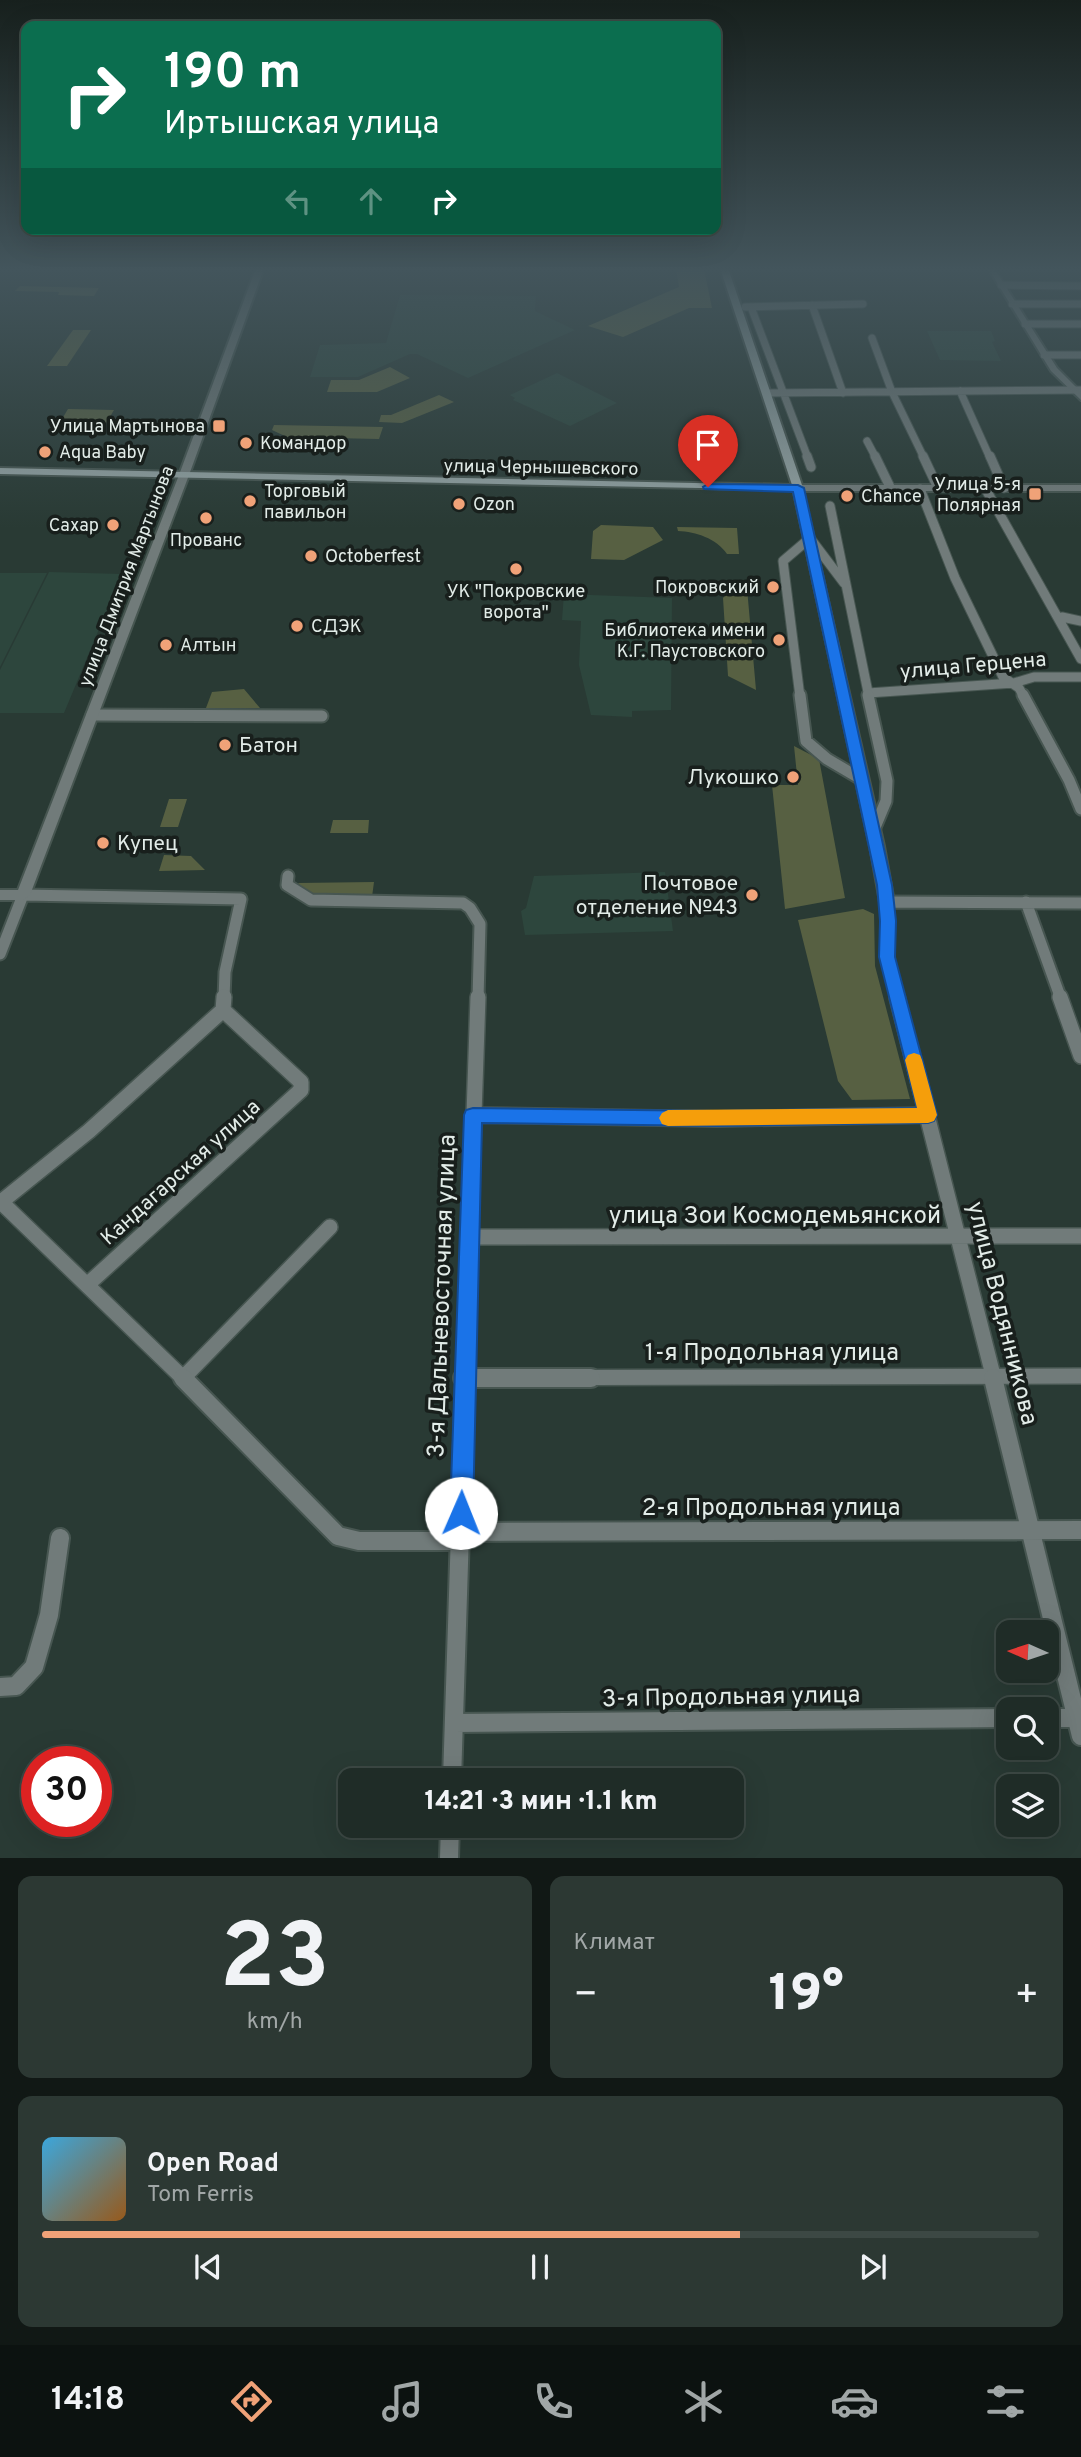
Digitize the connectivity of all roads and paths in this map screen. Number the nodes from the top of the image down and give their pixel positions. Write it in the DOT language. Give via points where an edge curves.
graph roads {
  1 [pos="228,355"];
  2 [pos="754,355"];
  3 [pos="768,355"];
  4 [pos="830,355"];
  5 [pos="878,355"];
  6 [pos="1044,355"];
  7 [pos="1081,355"];
  8 [pos="1077,390"];
  9 [pos="960,391"];
  10 [pos="892,392"];
  11 [pos="767,393"];
  12 [pos="781,393"];
  13 [pos="843,393"];
  14 [pos="1081,397"];
  15 [pos="867,441"];
  16 [pos="811,467"];
  17 [pos="0,471"];
  18 [pos="184,474"];
  19 [pos="798,488"];
  20 [pos="938,488"];
  21 [pos="985,488"];
  22 [pos="1004,488"];
  23 [pos="1081,488"];
  24 [pos="891,489"];
  25 [pos="920,489"];
  26 [pos="830,506"];
  27 [pos="810,538"];
  28 [pos="844,583"];
  29 [pos="1062,617"];
  30 [pos="1081,621"];
  31 [pos="1081,659"];
  32 [pos="1081,677"];
  33 [pos="1014,683"];
  34 [pos="868,693"];
  35 [pos="92,715"];
  36 [pos="322,716"];
  37 [pos="861,779"];
  38 [pos="1075,780"];
  39 [pos="1081,809"];
  40 [pos="873,832"];
  41 [pos="287,881"];
  42 [pos="0,895"];
  43 [pos="23,895"];
  44 [pos="887,902"];
  45 [pos="1026,902"];
  46 [pos="1081,903"];
  47 [pos="0,954"];
  48 [pos="223,1010"];
  49 [pos="1081,1056"];
  50 [pos="473,1115"];
  51 [pos="928,1115"];
  52 [pos="1,1201"];
  53 [pos="330,1227"];
  54 [pos="1081,1236"];
  55 [pos="469,1237"];
  56 [pos="960,1238"];
  57 [pos="87,1285"];
  58 [pos="993,1376"];
  59 [pos="1081,1376"];
  60 [pos="183,1378"];
  61 [pos="463,1378"];
  62 [pos="1032,1530"];
  63 [pos="1081,1530"];
  64 [pos="461,1537"];
  65 [pos="61,1538"];
  66 [pos="0,1688"];
  67 [pos="996,1718"];
  68 [pos="1059,1720"];
  69 [pos="454,1723"];
  70 [pos="1080,1724"];
  71 [pos="452,1768"];
  72 [pos="450,1838"];
  73 [pos="449,1858"];
  1 -- 18 [label="street, улица Дмитрия Мартынова"];
  2 -- 11 [label="main road"];
  3 -- 12 [label="street"];
  4 -- 13 [label="street"];
  5 -- 10 [label="street"];
  6 -- 7 [label="street"];
  6 -- 8 [label="street"];
  8 -- 9 [label="street"];
  8 -- 14 [label="street"];
  9 -- 10 [label="street"];
  9 -- 22 [label="street"];
  10 -- 13 [label="street"];
  10 -- 20 [label="street"];
  11 -- 12 [label="street"];
  11 -- 19 [label="main road"];
  12 -- 13 [label="street"];
  12 -- 16 [label="street"];
  15 -- 24 [label="street"];
  17 -- 18 [label="main road, улица Чернышевского"];
  18 -- 19 [label="main road, улица Чернышевского"];
  18 -- 35 [label="street, улица Дмитрия Мартынова"];
  19 -- 24 [label="street, улица Чернышевского"];
  19 -- 27 [label="street"];
  20 -- 21 [label="street, улица Чернышевского"];
  20 -- 25 [label="street, улица Чернышевского"];
  21 -- 22 [label="street, улица Чернышевского"];
  21 -- 29 [label="street"];
  22 -- 23 [label="street, улица Чернышевского"];
  24 -- 25 [label="street, улица Чернышевского"];
  25 -- 33 [label="street" via="955,578 1003,677"];
  26 -- 28 [label="street"];
  27 -- 28 [label="street"];
  27 -- 37 [label="street"];
  27 -- 37 [label="street" via="783,561 807,741"];
  28 -- 34 [label="street"];
  29 -- 30 [label="street"];
  29 -- 31 [label="street"];
  32 -- 33 [label="street, улица Герцена" via="1034,677"];
  33 -- 34 [label="street, улица Герцена"];
  33 -- 38 [label="street"];
  34 -- 40 [label="street" via="887,781 886,802"];
  35 -- 36 [label="street"];
  35 -- 43 [label="street, улица Дмитрия Мартынова"];
  37 -- 40 [label="street"];
  38 -- 39 [label="street"];
  40 -- 44 [label="street"];
  41 -- 50 [label="street, 3-я Дальневосточная улица" via="311,900 463,903 470,908 480,924"];
  42 -- 43 [label="street"];
  43 -- 47 [label="street"];
  43 -- 48 [label="street" via="241,899 225,972"];
  44 -- 45 [label="street"];
  44 -- 51 [label="street, улица Водянникова" via="887,957"];
  45 -- 46 [label="street"];
  45 -- 49 [label="street"];
  48 -- 52 [label="street" via="89,1131"];
  48 -- 57 [label="street, Кандагарская улица" via="301,1082 301,1090"];
  50 -- 51 [label="street" via="717,1119"];
  50 -- 55 [label="street, 3-я Дальневосточная улица"];
  51 -- 56 [label="street, улица Водянникова"];
  52 -- 57 [label="street, 2-я Продольная улица"];
  53 -- 60 [label="street"];
  54 -- 56 [label="street, улица Зои Космодемьянской"];
  55 -- 56 [label="street, улица Зои Космодемьянской"];
  55 -- 61 [label="street, 3-я Дальневосточная улица"];
  56 -- 58 [label="street, улица Водянникова"];
  57 -- 60 [label="street, 2-я Продольная улица"];
  58 -- 59 [label="street, 1-я Продольная улица"];
  58 -- 61 [label="street, 1-я Продольная улица"];
  58 -- 62 [label="street, улица Водянникова"];
  60 -- 64 [label="street, 2-я Продольная улица" via="338,1536 359,1541"];
  61 -- 64 [label="street, 3-я Дальневосточная улица"];
  62 -- 63 [label="street, 2-я Продольная улица"];
  62 -- 64 [label="street, 2-я Продольная улица"];
  62 -- 70 [label="street, улица Водянникова"];
  64 -- 69 [label="street, 3-я Дальневосточная улица"];
  65 -- 66 [label="street" via="34,1667 16,1686"];
  67 -- 69 [label="street, 3-я Продольная улица"];
  68 -- 70 [label="street"];
  69 -- 71 [label="street, 3-я Дальневосточная улица"];
  72 -- 73 [label="street"];
}
